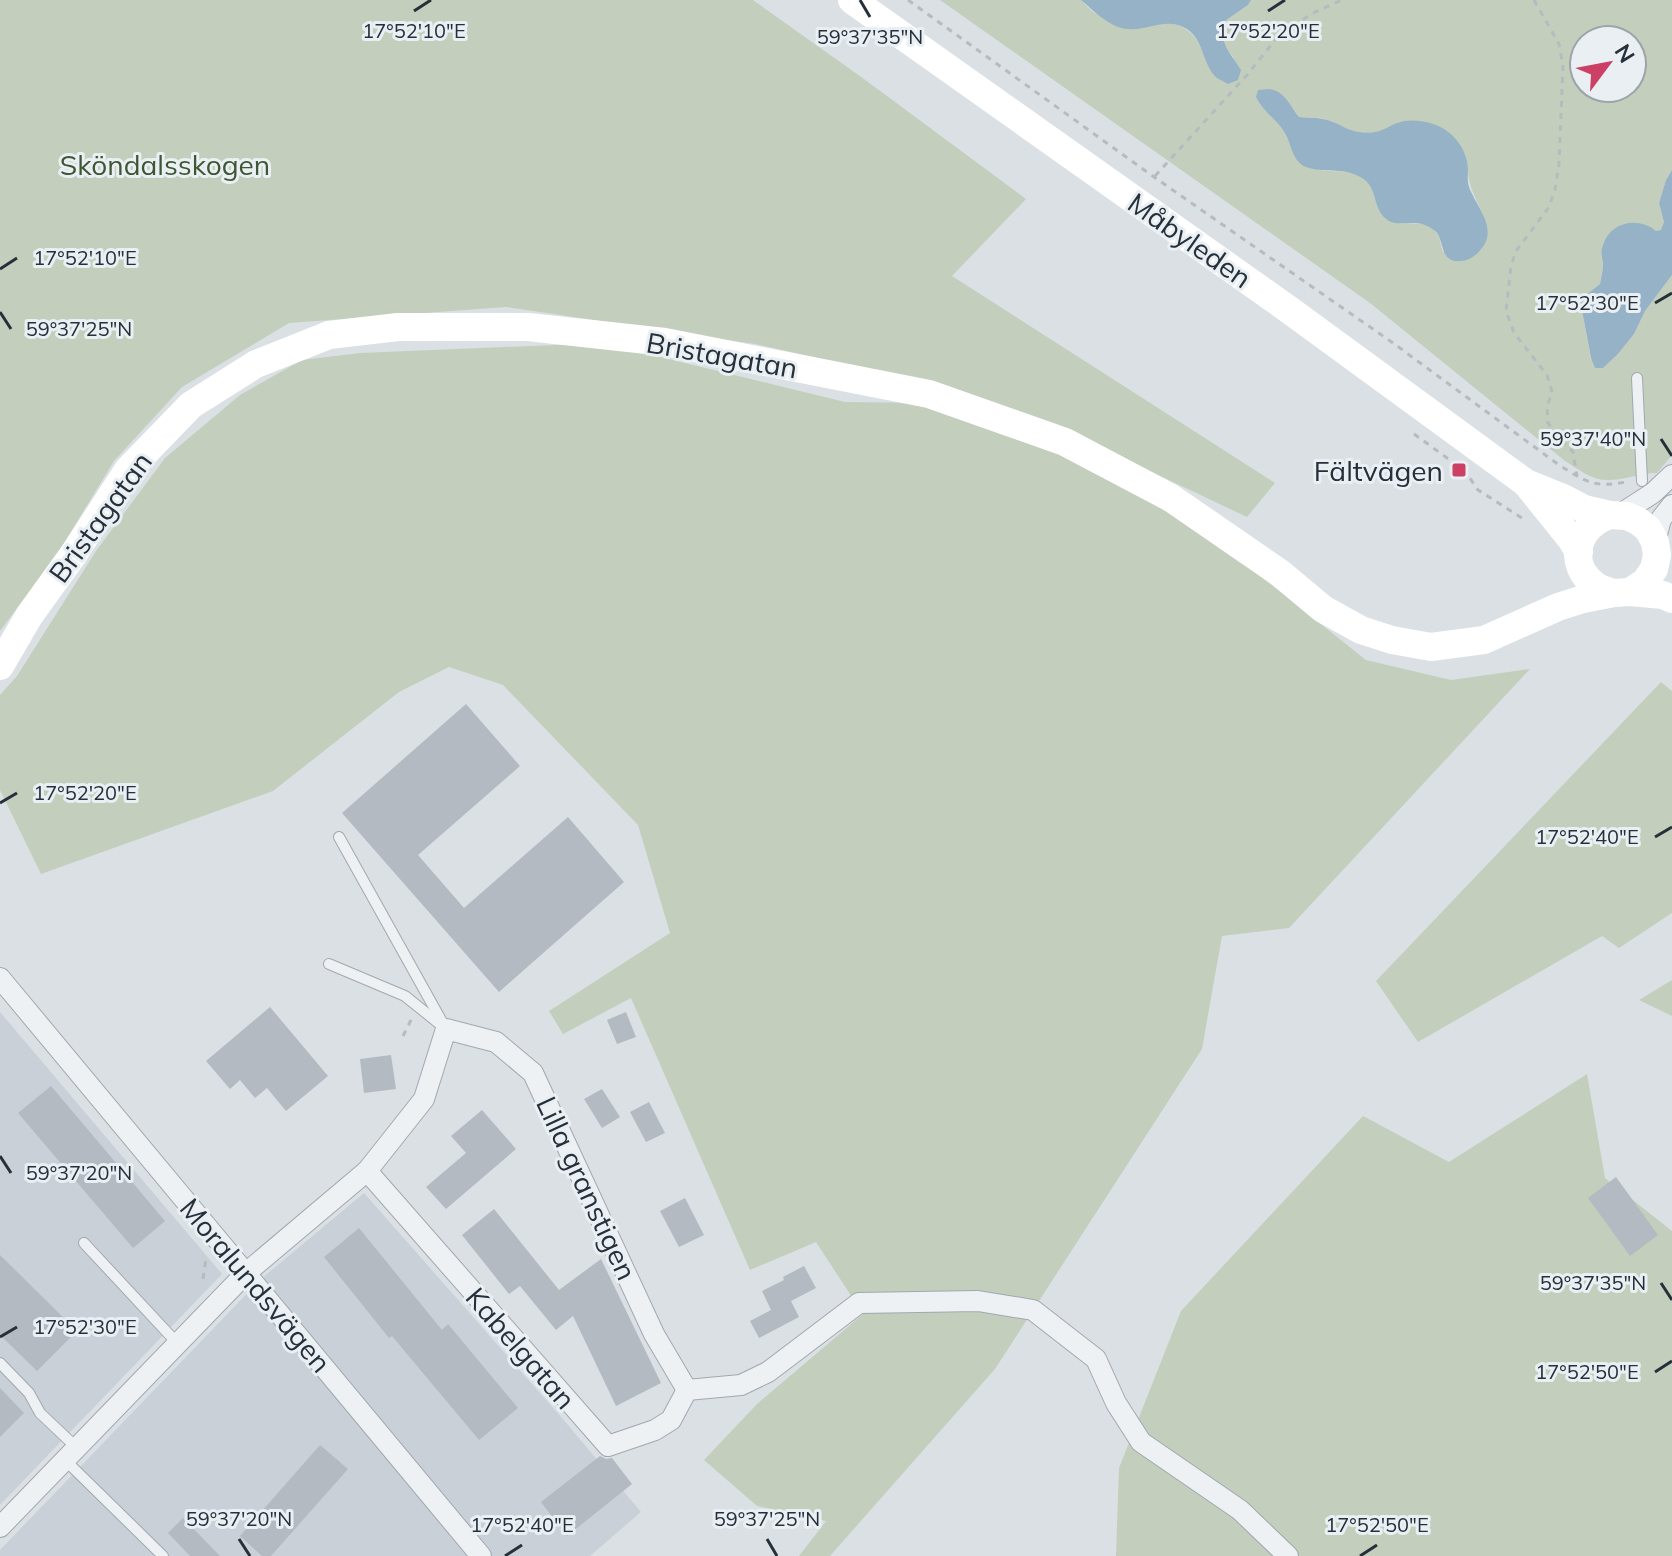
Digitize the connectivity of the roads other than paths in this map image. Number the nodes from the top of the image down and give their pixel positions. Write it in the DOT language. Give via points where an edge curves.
graph roads {
  1 [pos="852,0"];
  2 [pos="1637,378"];
  3 [pos="1672,475"];
  4 [pos="1642,481"];
  5 [pos="1526,483"];
  6 [pos="1672,505"];
  7 [pos="1615,515"];
  8 [pos="1661,556"];
  9 [pos="1579,557"];
  10 [pos="1622,592"];
  11 [pos="1672,599"];
  12 [pos="1524,623"];
  13 [pos="0,666"];
  14 [pos="339,837"];
  15 [pos="329,964"];
  16 [pos="0,978"];
  17 [pos="446,1029"];
  18 [pos="367,1171"];
  19 [pos="84,1243"];
  20 [pos="246,1273"];
  21 [pos="178,1344"];
  22 [pos="0,1363"];
  23 [pos="687,1390"];
  24 [pos="71,1454"];
  25 [pos="0,1527"];
  26 [pos="163,1556"];
  27 [pos="481,1556"];
  28 [pos="1288,1556"];
  1 -- 5 [label="street, Måbyleden"];
  2 -- 4 [label="lane"];
  3 -- 7 [label="street"];
  5 -- 7 [label="street, Måbyleden" via="1584,509"];
  5 -- 9 [label="street, Måbyleden"];
  6 -- 8 [label="street" via="1661,519"];
  7 -- 8 [label="street, Måbyleden" via="1648,529"];
  7 -- 9 [label="street" via="1600,518 1583,534"];
  8 -- 10 [label="street" via="1645,582"];
  9 -- 10 [label="street, Måbyleden" via="1585,576 1598,589"];
  9 -- 12 [label="street, Bristagatan" via="1566,584"];
  10 -- 11 [label="street, Måbyleden"];
  10 -- 12 [label="street, Bristagatan" via="1583,599"];
  12 -- 13 [label="street, Bristagatan" via="1484,640 1431,647 1361,630 1323,609 1171,498 1065,442 929,394 665,342 528,327 398,327 329,335 256,364 191,405 128,470"];
  14 -- 17 [label="lane"];
  15 -- 17 [label="lane" via="405,996"];
  16 -- 20 [label="street, Moralundsvägen"];
  17 -- 18 [label="street" via="424,1099"];
  17 -- 23 [label="street, Lilla granstigen" via="496,1042 533,1073 654,1334"];
  18 -- 20 [label="street"];
  18 -- 23 [label="street, Kabelgatan" via="608,1446 671,1420"];
  19 -- 21 [label="lane"];
  20 -- 21 [label="street"];
  20 -- 27 [label="street, Moralundsvägen"];
  21 -- 24 [label="street"];
  22 -- 24 [label="lane" via="29,1393"];
  23 -- 28 [label="street" via="741,1385 768,1372 859,1303 978,1301 1033,1310 1096,1359 1141,1442 1240,1510"];
  24 -- 25 [label="street"];
  24 -- 26 [label="lane"];
}
